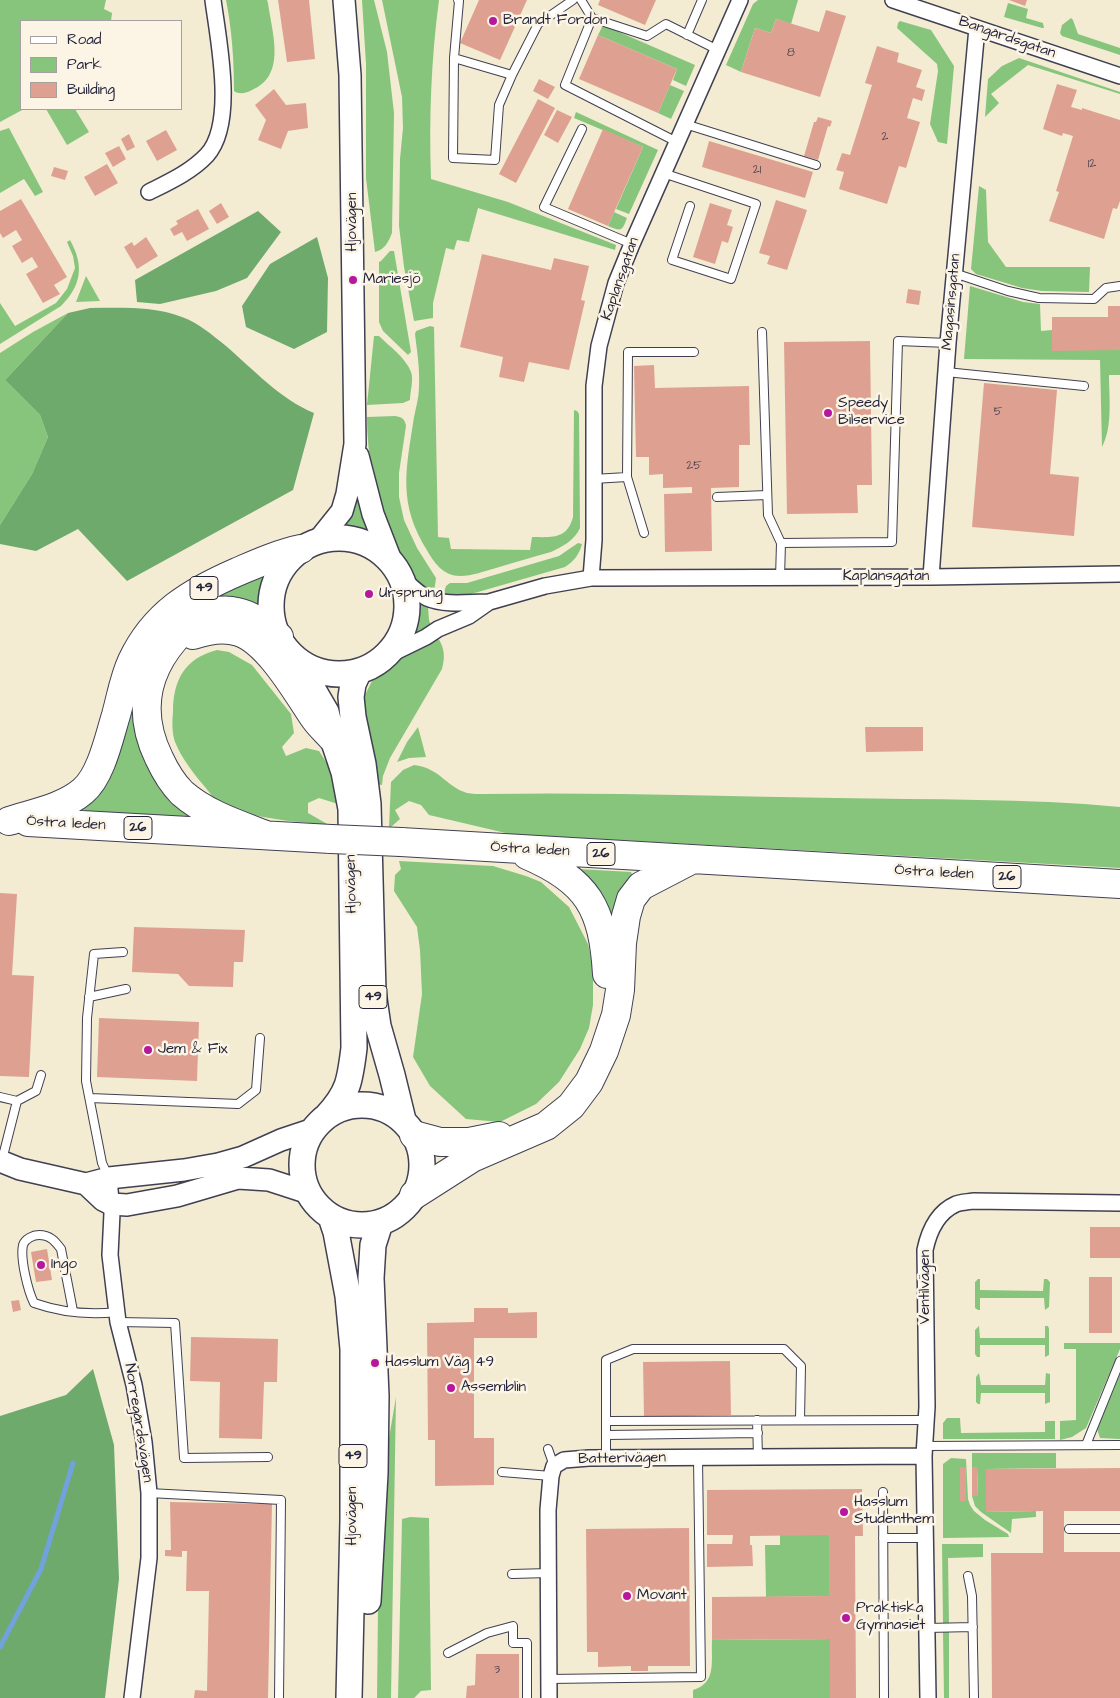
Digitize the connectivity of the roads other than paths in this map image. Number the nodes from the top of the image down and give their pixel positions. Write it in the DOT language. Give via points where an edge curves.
graph roads {
  1 [pos="213,0"];
  2 [pos="344,0"];
  3 [pos="458,0"];
  4 [pos="574,0"];
  5 [pos="581,0"];
  6 [pos="702,0"];
  7 [pos="740,0"];
  8 [pos="893,0"];
  9 [pos="592,18"];
  10 [pos="977,28"];
  11 [pos="688,35"];
  12 [pos="718,50"];
  13 [pos="454,58"];
  14 [pos="512,75"];
  15 [pos="1120,76"];
  16 [pos="685,124"];
  17 [pos="582,129"];
  18 [pos="677,142"];
  19 [pos="816,165"];
  20 [pos="663,173"];
  21 [pos="149,192"];
  22 [pos="690,206"];
  23 [pos="632,244"];
  24 [pos="954,274"];
  25 [pos="1120,286"];
  26 [pos="762,332"];
  27 [pos="948,344"];
  28 [pos="694,352"];
  29 [pos="946,372"];
  30 [pos="1084,386"];
  31 [pos="355,444"];
  32 [pos="627,478"];
  33 [pos="593,479"];
  34 [pos="767,495"];
  35 [pos="717,497"];
  36 [pos="644,533"];
  37 [pos="781,543"];
  38 [pos="310,545"];
  39 [pos="396,569"];
  40 [pos="1120,574"];
  41 [pos="931,577"];
  42 [pos="591,578"];
  43 [pos="780,578"];
  44 [pos="489,602"];
  45 [pos="169,645"];
  46 [pos="286,647"];
  47 [pos="381,659"];
  48 [pos="359,671"];
  49 [pos="333,739"];
  50 [pos="5,821"];
  51 [pos="266,836"];
  52 [pos="512,849"];
  53 [pos="691,860"];
  54 [pos="1120,884"];
  55 [pos="124,952"];
  56 [pos="126,989"];
  57 [pos="89,997"];
  58 [pos="260,1038"];
  59 [pos="41,1075"];
  60 [pos="0,1097"];
  61 [pos="90,1098"];
  62 [pos="17,1101"];
  63 [pos="320,1123"];
  64 [pos="408,1128"];
  65 [pos="1,1162"];
  66 [pos="108,1178"];
  67 [pos="86,1184"];
  68 [pos="309,1193"];
  69 [pos="414,1195"];
  70 [pos="1120,1203"];
  71 [pos="111,1204"];
  72 [pos="331,1217"];
  73 [pos="380,1223"];
  74 [pos="73,1311"];
  75 [pos="117,1317"];
  76 [pos="1120,1361"];
  77 [pos="757,1420"];
  78 [pos="800,1420"];
  79 [pos="926,1420"];
  80 [pos="606,1421"];
  81 [pos="758,1433"];
  82 [pos="606,1435"];
  83 [pos="1086,1445"];
  84 [pos="1120,1445"];
  85 [pos="548,1450"];
  86 [pos="925,1451"];
  87 [pos="268,1457"];
  88 [pos="758,1457"];
  89 [pos="606,1458"];
  90 [pos="698,1458"];
  91 [pos="553,1471"];
  92 [pos="502,1472"];
  93 [pos="883,1492"];
  94 [pos="149,1493"];
  95 [pos="1069,1529"];
  96 [pos="1120,1529"];
  97 [pos="883,1538"];
  98 [pos="926,1538"];
  99 [pos="549,1573"];
  100 [pos="512,1574"];
  101 [pos="968,1576"];
  102 [pos="973,1627"];
  103 [pos="927,1628"];
  104 [pos="448,1653"];
  105 [pos="549,1679"];
  106 [pos="132,1698"];
  107 [pos="279,1698"];
  108 [pos="349,1698"];
  109 [pos="367,1698"];
  110 [pos="527,1698"];
  111 [pos="549,1698"];
  112 [pos="884,1698"];
  113 [pos="928,1698"];
  114 [pos="974,1698"];
  1 -- 21 [label="street" via="224,103 219,133 209,153 194,167"];
  2 -- 31 [label="main road, Hjovägen" via="351,84"];
  3 -- 13 [label="lane"];
  4 -- 14 [label="lane" via="538,24"];
  5 -- 9 [label="lane"];
  6 -- 11 [label="lane"];
  7 -- 12 [label="street, Kaplansgatan"];
  8 -- 10 [label="street, Bangårdsgatan"];
  9 -- 11 [label="lane" via="647,36 666,24"];
  9 -- 18 [label="lane" via="565,85"];
  10 -- 15 [label="street, Bangårdsgatan"];
  10 -- 24 [label="street, Magasinsgatan"];
  11 -- 12 [label="lane"];
  12 -- 16 [label="street, Kaplansgatan"];
  13 -- 14 [label="lane"];
  13 -- 14 [label="lane" via="453,158 495,160 499,105"];
  16 -- 18 [label="street, Kaplansgatan"];
  16 -- 19 [label="lane"];
  17 -- 23 [label="lane" via="544,207"];
  18 -- 20 [label="street, Kaplansgatan"];
  20 -- 22 [label="lane" via="756,204 731,280 672,260"];
  20 -- 23 [label="street, Kaplansgatan"];
  23 -- 33 [label="street, Kaplansgatan" via="616,283 599,346 594,386"];
  24 -- 25 [label="lane" via="1039,298 1094,298 1106,288"];
  24 -- 27 [label="street, Magasinsgatan"];
  26 -- 34 [label="lane"];
  27 -- 29 [label="street, Magasinsgatan"];
  27 -- 37 [label="lane" via="898,341 892,542"];
  28 -- 32 [label="lane" via="628,352"];
  29 -- 30 [label="lane"];
  29 -- 41 [label="street, Magasinsgatan"];
  31 -- 38 [label="main road, Hjovägen" via="342,511"];
  31 -- 39 [label="main road, Hjovägen" via="373,514"];
  32 -- 33 [label="lane"];
  32 -- 36 [label="lane"];
  33 -- 42 [label="street, Kaplansgatan"];
  34 -- 35 [label="lane"];
  34 -- 37 [label="lane" via="768,515"];
  37 -- 43 [label="lane"];
  38 -- 39 [label="main road, 49" via="332,538 358,540 377,549"];
  38 -- 46 [label="main road" via="290,558 281,570 271,596 273,624"];
  38 -- 50 [label="highway, 49" via="218,580 168,611 153,627 132,661 107,747 96,773 84,790 58,806"];
  39 -- 44 [label="street, Kaplansgatan" via="418,593 428,598 449,603"];
  39 -- 47 [label="main road" via="405,590 406,621 392,648"];
  40 -- 41 [label="street, Kaplansgatan"];
  41 -- 43 [label="street, Kaplansgatan"];
  42 -- 43 [label="street, Kaplansgatan"];
  42 -- 44 [label="street, Kaplansgatan" via="545,586"];
  44 -- 47 [label="street, Kaplansgatan" via="469,616"];
  45 -- 46 [label="highway" via="196,617 216,611 237,612 258,621"];
  45 -- 49 [label="highway" via="203,632 221,629 240,632 256,642 278,665"];
  45 -- 51 [label="highway" via="157,664 147,696 148,730 163,767 172,782 195,803 223,819"];
  46 -- 48 [label="main road" via="307,666 319,671 333,674"];
  46 -- 49 [label="main road, Hjovägen / 49" via="326,712"];
  47 -- 48 [label="main road"];
  48 -- 64 [label="main road, Hjovägen / 49" via="351,697 368,804 373,992 378,1026"];
  49 -- 63 [label="main road, Hjovägen / 49" via="351,809 354,1048 350,1078 341,1100"];
  50 -- 51 [label="highway, Östra leden / 26"];
  51 -- 52 [label="highway, Östra leden / 26, bridge"];
  52 -- 53 [label="highway, Östra leden / 26"];
  52 -- 64 [label="highway" via="546,864 574,882 594,910 606,950 609,990 595,1046 564,1096 542,1115 517,1128 494,1138 469,1142 440,1142"];
  53 -- 54 [label="highway, Östra leden / 26"];
  53 -- 69 [label="highway" via="641,886 631,899 622,943 616,1015 604,1051 571,1106 546,1126 472,1158"];
  55 -- 57 [label="lane" via="94,954"];
  56 -- 57 [label="lane"];
  57 -- 61 [label="lane" via="86,1081"];
  58 -- 61 [label="lane" via="256,1090 238,1104"];
  59 -- 62 [label="lane" via="36,1091"];
  60 -- 62 [label="lane"];
  61 -- 66 [label="lane" via="102,1163"];
  62 -- 65 [label="lane"];
  63 -- 64 [label="main road" via="341,1108 366,1105 389,1111"];
  63 -- 66 [label="main road" via="243,1157 218,1164"];
  63 -- 68 [label="main road, 49" via="306,1144 302,1160 303,1177"];
  64 -- 69 [label="main road, 49" via="420,1150 422,1165"];
  65 -- 67 [label="main road"];
  66 -- 67 [label="main road"];
  66 -- 71 [label="street, Norregårdsvägen"];
  67 -- 71 [label="main road"];
  68 -- 71 [label="main road" via="269,1180 238,1178 145,1202"];
  68 -- 72 [label="main road, 49"];
  69 -- 73 [label="main road, 49" via="405,1207"];
  70 -- 79 [label="street, Ventilvägen" via="973,1201 957,1204 935,1222 925,1250"];
  71 -- 75 [label="street, Norregårdsvägen" via="110,1255"];
  72 -- 73 [label="main road, 49" via="363,1225"];
  72 -- 108 [label="main road, Hjovägen / 49" via="348,1296 353,1349"];
  73 -- 109 [label="main road, Hjovägen / 49" via="373,1245 371,1278 376,1396"];
  74 -- 74 [label="lane" via="34,1303 23,1260 24,1244 28,1238 48,1236 62,1249"];
  74 -- 75 [label="lane"];
  75 -- 87 [label="lane" via="174,1323 184,1458"];
  75 -- 94 [label="street, Norregårdsvägen" via="134,1385"];
  76 -- 83 [label="lane"];
  77 -- 78 [label="lane"];
  77 -- 80 [label="lane"];
  77 -- 81 [label="lane"];
  78 -- 79 [label="lane"];
  78 -- 80 [label="lane" via="801,1366 784,1349 633,1349 606,1360"];
  79 -- 86 [label="street, Ventilvägen"];
  80 -- 82 [label="lane"];
  81 -- 82 [label="lane"];
  81 -- 88 [label="lane"];
  82 -- 89 [label="lane"];
  83 -- 84 [label="lane"];
  83 -- 86 [label="lane"];
  85 -- 91 [label="lane"];
  86 -- 88 [label="street, Batterivägen"];
  86 -- 98 [label="street, Ventilvägen"];
  88 -- 90 [label="street, Batterivägen"];
  89 -- 90 [label="street, Batterivägen"];
  89 -- 91 [label="street, Batterivägen" via="564,1460"];
  90 -- 105 [label="lane" via="701,1677"];
  91 -- 92 [label="lane"];
  91 -- 99 [label="street" via="548,1510"];
  93 -- 97 [label="lane"];
  94 -- 106 [label="street, Norregårdsvägen" via="149,1558"];
  94 -- 107 [label="lane" via="281,1500"];
  95 -- 96 [label="lane"];
  97 -- 98 [label="lane"];
  97 -- 112 [label="lane"];
  98 -- 103 [label="street, Ventilvägen"];
  99 -- 100 [label="lane"];
  99 -- 105 [label="street"];
  101 -- 102 [label="lane"];
  102 -- 103 [label="lane"];
  102 -- 114 [label="lane"];
  103 -- 113 [label="street, Ventilvägen"];
  104 -- 110 [label="lane" via="487,1633 512,1626 513,1643 527,1643"];
  105 -- 111 [label="street"];
}
